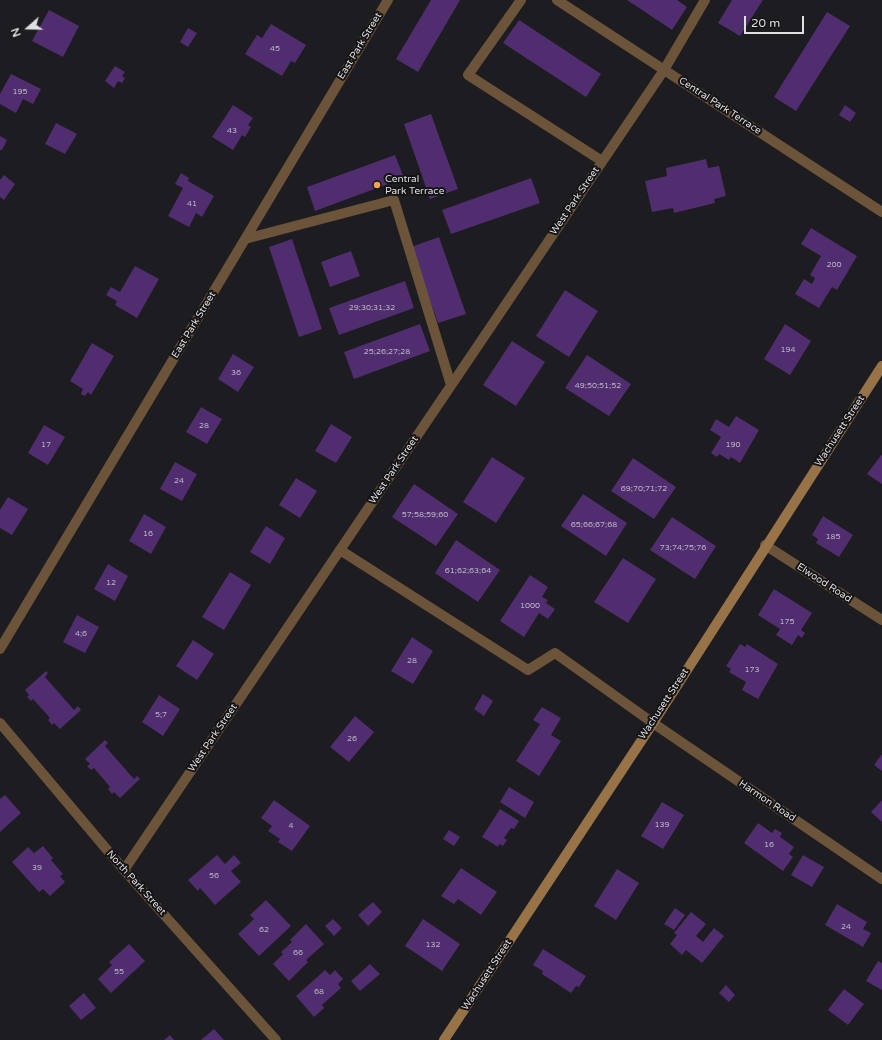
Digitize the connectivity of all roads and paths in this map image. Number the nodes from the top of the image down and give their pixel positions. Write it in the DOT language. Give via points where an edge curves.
graph roads {
  1 [pos="388,0"];
  2 [pos="521,0"];
  3 [pos="557,0"];
  4 [pos="705,0"];
  5 [pos="664,70"];
  6 [pos="602,161"];
  7 [pos="882,212"];
  8 [pos="245,239"];
  9 [pos="882,366"];
  10 [pos="451,385"];
  11 [pos="766,545"];
  12 [pos="340,550"];
  13 [pos="882,620"];
  14 [pos="0,649"];
  15 [pos="0,723"];
  16 [pos="652,723"];
  17 [pos="124,870"];
  18 [pos="882,879"];
  19 [pos="276,1040"];
  20 [pos="444,1040"];
  1 -- 8 [label="street, East Park Street"];
  2 -- 6 [label="street" via="468,75"];
  3 -- 5 [label="street, Central Park Terrace"];
  4 -- 5 [label="street, West Park Street"];
  5 -- 6 [label="street, West Park Street"];
  5 -- 7 [label="street, Central Park Terrace"];
  6 -- 10 [label="street, West Park Street"];
  8 -- 10 [label="street" via="394,200"];
  8 -- 14 [label="street, East Park Street"];
  9 -- 11 [label="street, Wachusett Street"];
  10 -- 12 [label="street, West Park Street"];
  11 -- 13 [label="street, Elwood Road"];
  11 -- 16 [label="street, Wachusett Street"];
  12 -- 16 [label="street, Harmon Road" via="528,670 555,653"];
  12 -- 17 [label="street, West Park Street"];
  15 -- 17 [label="street, North Park Street"];
  16 -- 18 [label="street, Harmon Road"];
  16 -- 20 [label="street, Wachusett Street"];
  17 -- 19 [label="street, North Park Street"];
}
